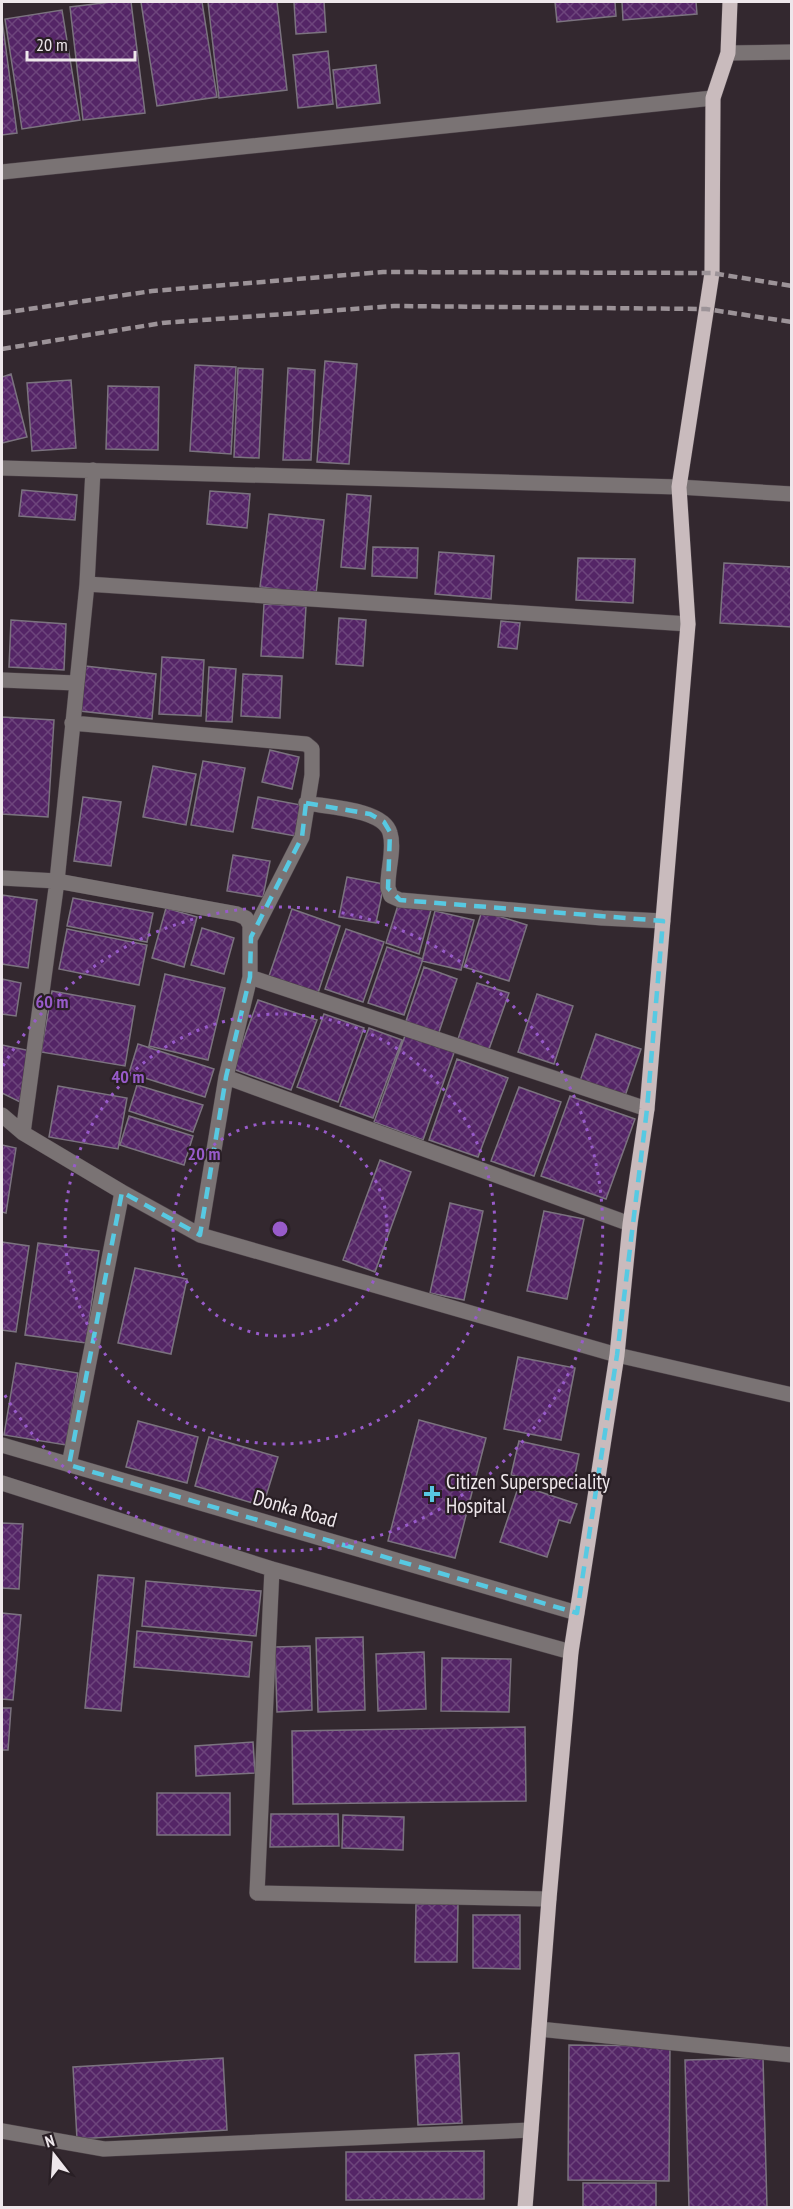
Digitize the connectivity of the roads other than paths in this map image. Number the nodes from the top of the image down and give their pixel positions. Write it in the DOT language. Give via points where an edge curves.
graph roads {
  1 [pos="730,2"];
  2 [pos="792,52"];
  3 [pos="728,53"];
  4 [pos="713,98"];
  5 [pos="2,172"];
  6 [pos="2,468"];
  7 [pos="93,470"];
  8 [pos="679,487"];
  9 [pos="792,494"];
  10 [pos="87,584"];
  11 [pos="688,624"];
  12 [pos="2,680"];
  13 [pos="76,683"];
  14 [pos="72,723"];
  15 [pos="306,803"];
  16 [pos="2,878"];
  17 [pos="57,881"];
  18 [pos="663,921"];
  19 [pos="251,937"];
  20 [pos="250,977"];
  21 [pos="226,1077"];
  22 [pos="647,1110"];
  23 [pos="2,1116"];
  24 [pos="23,1132"];
  25 [pos="122,1192"];
  26 [pos="630,1224"];
  27 [pos="200,1235"];
  28 [pos="617,1355"];
  29 [pos="792,1395"];
  30 [pos="2,1445"];
  31 [pos="69,1465"];
  32 [pos="2,1483"];
  33 [pos="272,1569"];
  34 [pos="577,1612"];
  35 [pos="571,1652"];
  36 [pos="549,1899"];
  37 [pos="539,2029"];
  38 [pos="792,2055"];
  39 [pos="531,2130"];
  40 [pos="2,2131"];
  41 [pos="525,2208"];
  1 -- 3 [label="main road"];
  2 -- 3 [label="street"];
  3 -- 4 [label="main road"];
  4 -- 5 [label="street"];
  4 -- 8 [label="main road" via="712,273"];
  6 -- 7 [label="street"];
  7 -- 8 [label="street"];
  7 -- 10 [label="street"];
  8 -- 9 [label="street"];
  8 -- 11 [label="main road"];
  10 -- 11 [label="street"];
  10 -- 13 [label="street"];
  11 -- 18 [label="main road"];
  12 -- 13 [label="street"];
  13 -- 14 [label="street"];
  14 -- 15 [label="street" via="306,744 314,757"];
  14 -- 17 [label="street"];
  15 -- 18 [label="street" via="370,814 384,822 390,832 388,888 391,896 400,900"];
  15 -- 19 [label="street" via="302,837"];
  16 -- 17 [label="street"];
  17 -- 19 [label="street" via="237,914 246,918"];
  17 -- 24 [label="street"];
  18 -- 22 [label="main road"];
  19 -- 20 [label="street"];
  20 -- 21 [label="street"];
  20 -- 22 [label="street"];
  21 -- 26 [label="street"];
  21 -- 27 [label="street"];
  22 -- 26 [label="main road"];
  23 -- 24 [label="street"];
  24 -- 25 [label="street"];
  25 -- 27 [label="street"];
  25 -- 31 [label="street"];
  26 -- 28 [label="main road"];
  27 -- 28 [label="street"];
  28 -- 29 [label="street"];
  28 -- 34 [label="main road"];
  30 -- 31 [label="street, Donka Road"];
  31 -- 34 [label="street, Donka Road"];
  32 -- 33 [label="street"];
  33 -- 35 [label="street"];
  33 -- 36 [label="street" via="257,1893"];
  34 -- 35 [label="main road"];
  35 -- 36 [label="main road"];
  36 -- 37 [label="main road"];
  37 -- 38 [label="street"];
  37 -- 39 [label="main road"];
  39 -- 40 [label="street" via="104,2149"];
  39 -- 41 [label="main road"];
}
